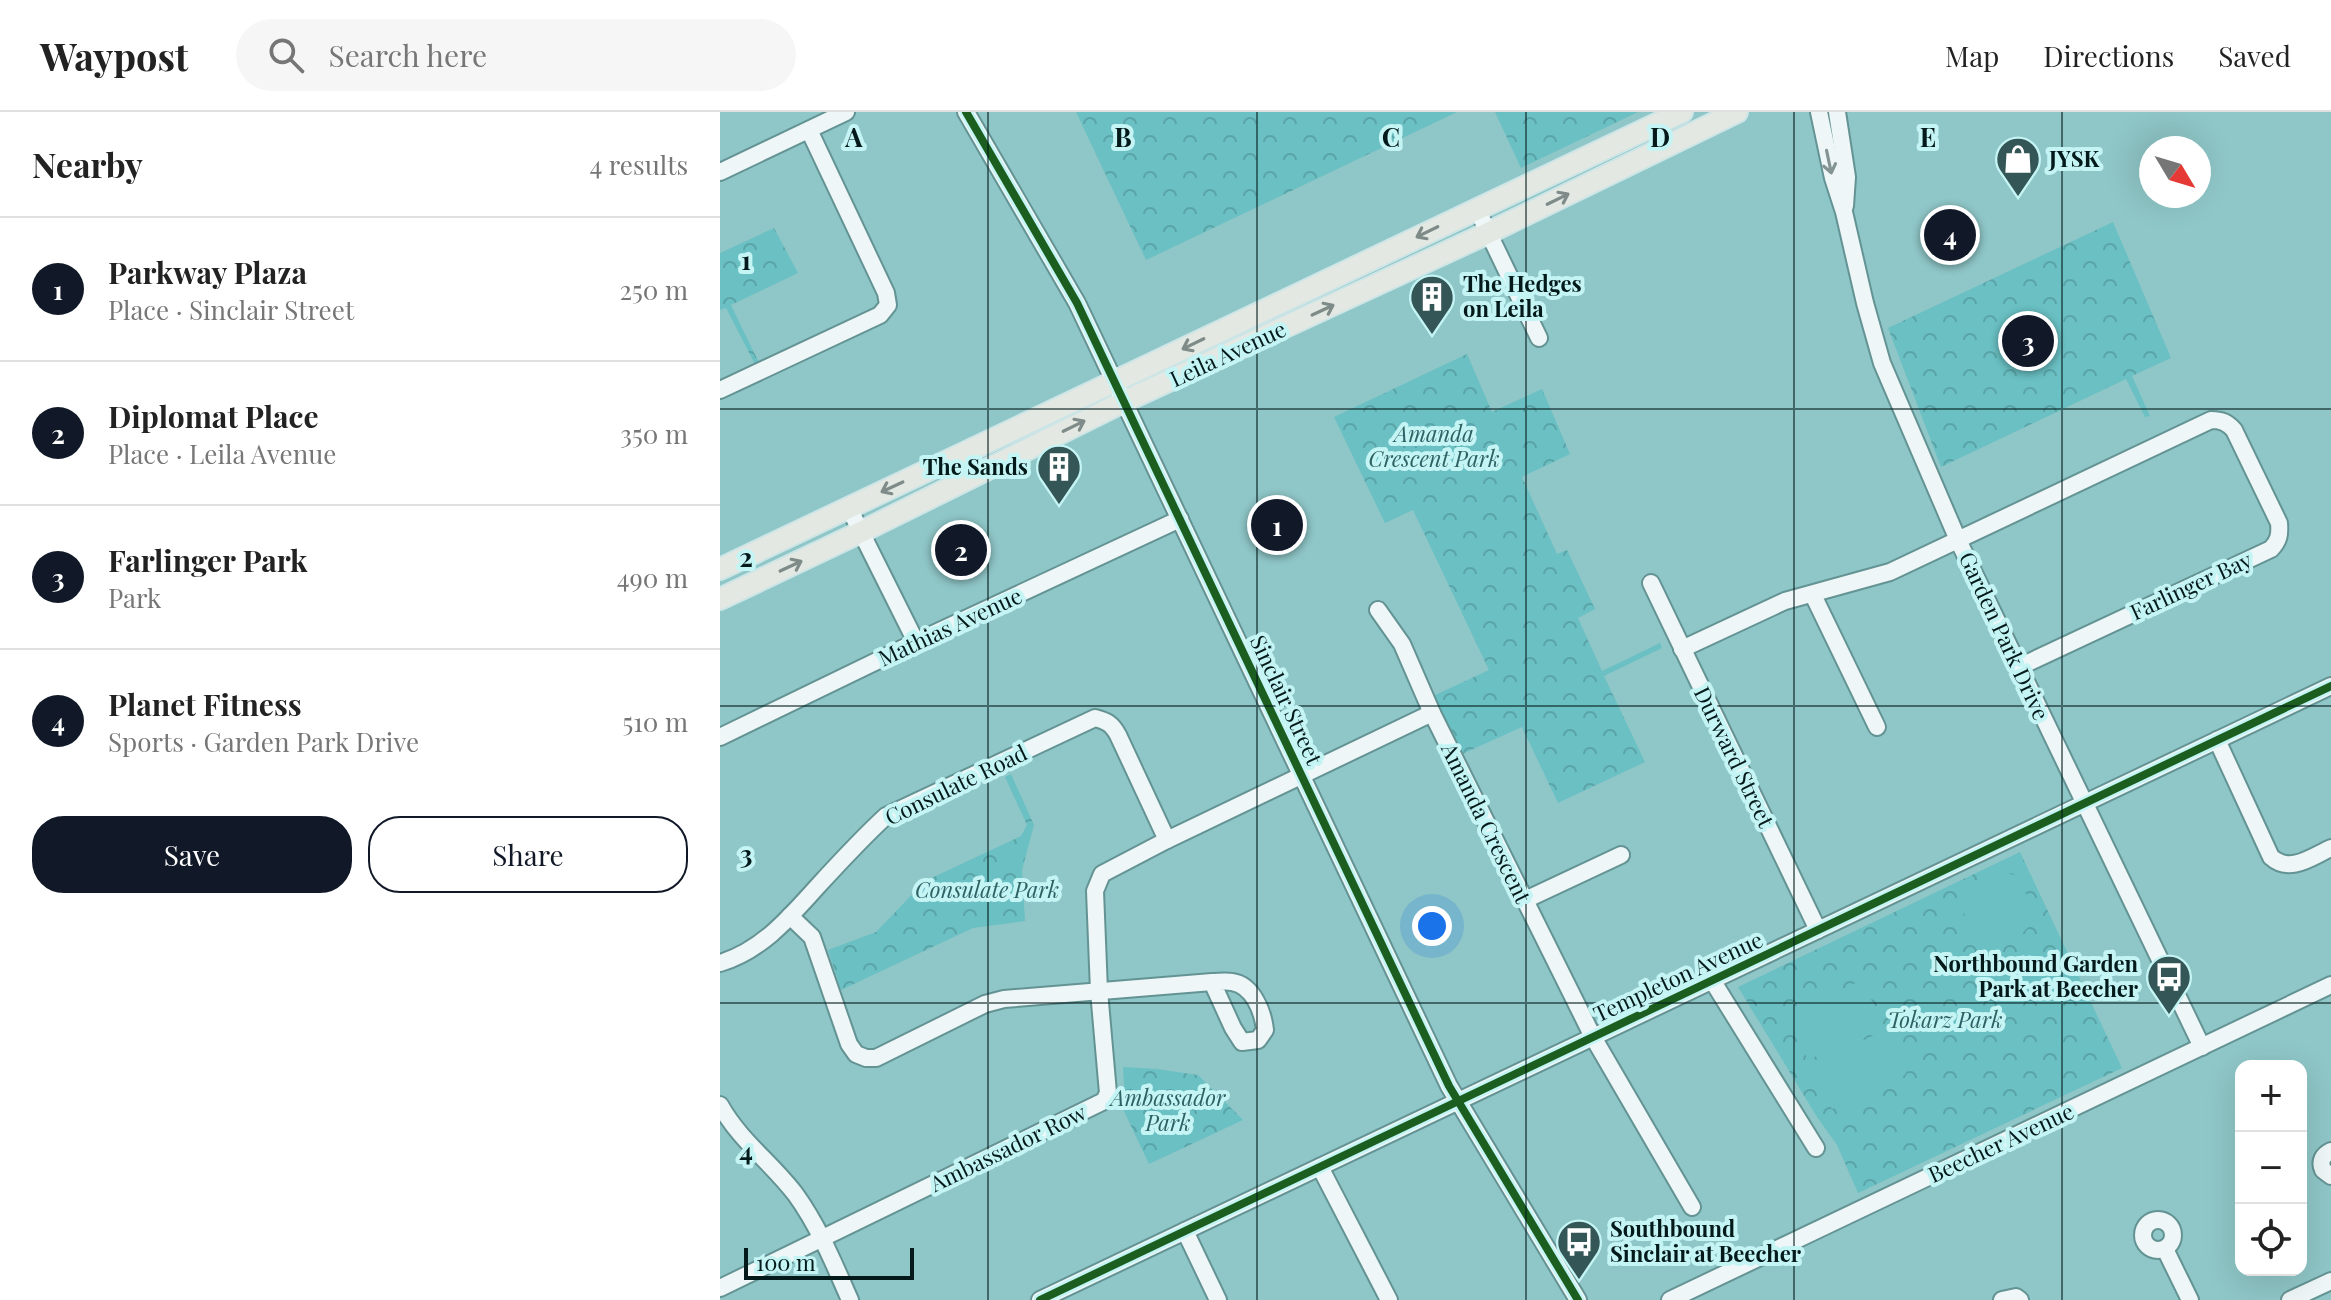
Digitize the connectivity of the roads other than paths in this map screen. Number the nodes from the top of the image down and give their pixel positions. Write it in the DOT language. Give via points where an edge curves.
graph roads {
  1 [pos="846,112"];
  2 [pos="966,112"];
  3 [pos="1682,112"];
  4 [pos="1737,112"];
  5 [pos="1819,112"];
  6 [pos="1837,112"];
  7 [pos="809,130"];
  8 [pos="720,172"];
  9 [pos="1477,209"];
  10 [pos="1844,212"];
  11 [pos="1488,233"];
  12 [pos="1539,338"];
  13 [pos="1115,382"];
  14 [pos="720,390"];
  15 [pos="1125,401"];
  16 [pos="849,508"];
  17 [pos="1180,519"];
  18 [pos="861,532"];
  19 [pos="1958,540"];
  20 [pos="720,569"];
  21 [pos="1651,583"];
  22 [pos="1813,595"];
  23 [pos="720,599"];
  24 [pos="1378,610"];
  25 [pos="916,642"];
  26 [pos="1682,649"];
  27 [pos="2019,667"];
  28 [pos="2331,686"];
  29 [pos="1432,713"];
  30 [pos="1877,727"];
  31 [pos="720,737"];
  32 [pos="2217,740"];
  33 [pos="1302,776"];
  34 [pos="2084,803"];
  35 [pos="1167,840"];
  36 [pos="2331,848"];
  37 [pos="1621,855"];
  38 [pos="1525,900"];
  39 [pos="790,916"];
  40 [pos="1818,930"];
  41 [pos="720,963"];
  42 [pos="1712,980"];
  43 [pos="1212,982"];
  44 [pos="2331,985"];
  45 [pos="1099,991"];
  46 [pos="1593,1037"];
  47 [pos="2202,1047"];
  48 [pos="1458,1101"];
  49 [pos="720,1105"];
  50 [pos="725,1127"];
  51 [pos="1816,1148"];
  52 [pos="2331,1151"];
  53 [pos="1320,1167"];
  54 [pos="2331,1176"];
  55 [pos="1692,1207"];
  56 [pos="1185,1231"];
  57 [pos="822,1239"];
  58 [pos="2165,1249"];
  59 [pos="2331,1281"];
  60 [pos="720,1288"];
  61 [pos="850,1300"];
  62 [pos="1040,1300"];
  63 [pos="1218,1300"];
  64 [pos="1389,1300"];
  65 [pos="1578,1300"];
  66 [pos="1670,1300"];
  67 [pos="2002,1300"];
  68 [pos="2020,1300"];
  69 [pos="2190,1300"];
  70 [pos="2290,1300"];
  1 -- 7 [label="street"];
  2 -- 13 [label="street, Sinclair Street" via="1077,303"];
  3 -- 9 [label="main road, Leila Avenue"];
  11 -- 4 [label="main road, Leila Avenue, one-way"];
  5 -- 10 [label="street, Garden Park Drive, one-way"];
  6 -- 10 [label="street, Garden Park Drive" via="1847,177"];
  7 -- 8 [label="street"];
  7 -- 14 [label="street" via="888,305 880,315"];
  9 -- 11 [label="street"];
  9 -- 13 [label="main road, Leila Avenue, one-way"];
  10 -- 19 [label="street, Garden Park Drive" via="1882,363"];
  11 -- 12 [label="street"];
  15 -- 11 [label="main road, Leila Avenue, one-way"];
  13 -- 15 [label="street, Sinclair Street"];
  13 -- 16 [label="main road, Leila Avenue, one-way"];
  15 -- 17 [label="street, Sinclair Street"];
  18 -- 15 [label="main road, Leila Avenue, one-way"];
  16 -- 18 [label="street"];
  16 -- 20 [label="main road, Leila Avenue"];
  17 -- 25 [label="street, Mathias Avenue"];
  17 -- 33 [label="street, Sinclair Street"];
  23 -- 18 [label="main road, Leila Avenue, one-way"];
  18 -- 25 [label="street"];
  19 -- 22 [label="street, Farlinger Bay" via="1890,572"];
  19 -- 27 [label="street, Garden Park Drive"];
  19 -- 27 [label="street, Farlinger Bay" via="2211,420 2228,423 2234,430 2279,523 2271,549"];
  21 -- 26 [label="street, Durward Street"];
  22 -- 26 [label="street, Farlinger Bay" via="1785,601"];
  22 -- 30 [label="street"];
  24 -- 29 [label="street, Amanda Crescent" via="1402,644"];
  25 -- 31 [label="street, Mathias Avenue"];
  26 -- 40 [label="street, Durward Street"];
  27 -- 34 [label="street, Garden Park Drive"];
  28 -- 32 [label="street, Templeton Avenue"];
  29 -- 33 [label="street, Ambassador Row"];
  29 -- 38 [label="street, Amanda Crescent"];
  32 -- 34 [label="street, Templeton Avenue"];
  32 -- 36 [label="street" via="2271,857 2291,866"];
  33 -- 35 [label="street, Ambassador Row"];
  33 -- 48 [label="street, Sinclair Street"];
  34 -- 40 [label="street, Templeton Avenue"];
  34 -- 47 [label="street, Garden Park Drive"];
  35 -- 39 [label="street, Consulate Road" via="1118,735 1112,725 1095,718 886,816"];
  35 -- 45 [label="street, Ambassador Row" via="1109,869 1098,881"];
  37 -- 38 [label="street"];
  38 -- 46 [label="street, Amanda Crescent"];
  39 -- 41 [label="street, Consulate Road" via="749,951"];
  39 -- 45 [label="street" via="812,937 849,1044 866,1058 885,1054 985,1004"];
  40 -- 42 [label="street, Templeton Avenue"];
  42 -- 46 [label="street, Templeton Avenue"];
  42 -- 51 [label="street"];
  43 -- 45 [label="street"];
  44 -- 47 [label="street, Beecher Avenue"];
  45 -- 57 [label="street, Ambassador Row" via="1108,1093 1104,1101"];
  46 -- 48 [label="street, Templeton Avenue"];
  46 -- 55 [label="street, Amanda Crescent"];
  47 -- 66 [label="street, Beecher Avenue"];
  48 -- 53 [label="street, Templeton Avenue"];
  48 -- 65 [label="street, Sinclair Street"];
  49 -- 50 [label="street"];
  50 -- 57 [label="street" via="776,1171"];
  52 -- 54 [label="street" via="2321,1162"];
  53 -- 56 [label="street, Templeton Avenue"];
  53 -- 64 [label="street"];
  56 -- 62 [label="street, Templeton Avenue"];
  56 -- 63 [label="street"];
  57 -- 60 [label="street, Ambassador Row"];
  57 -- 61 [label="street"];
  58 -- 69 [label="street"];
  59 -- 70 [label="street"];
  67 -- 68 [label="street"];
}
